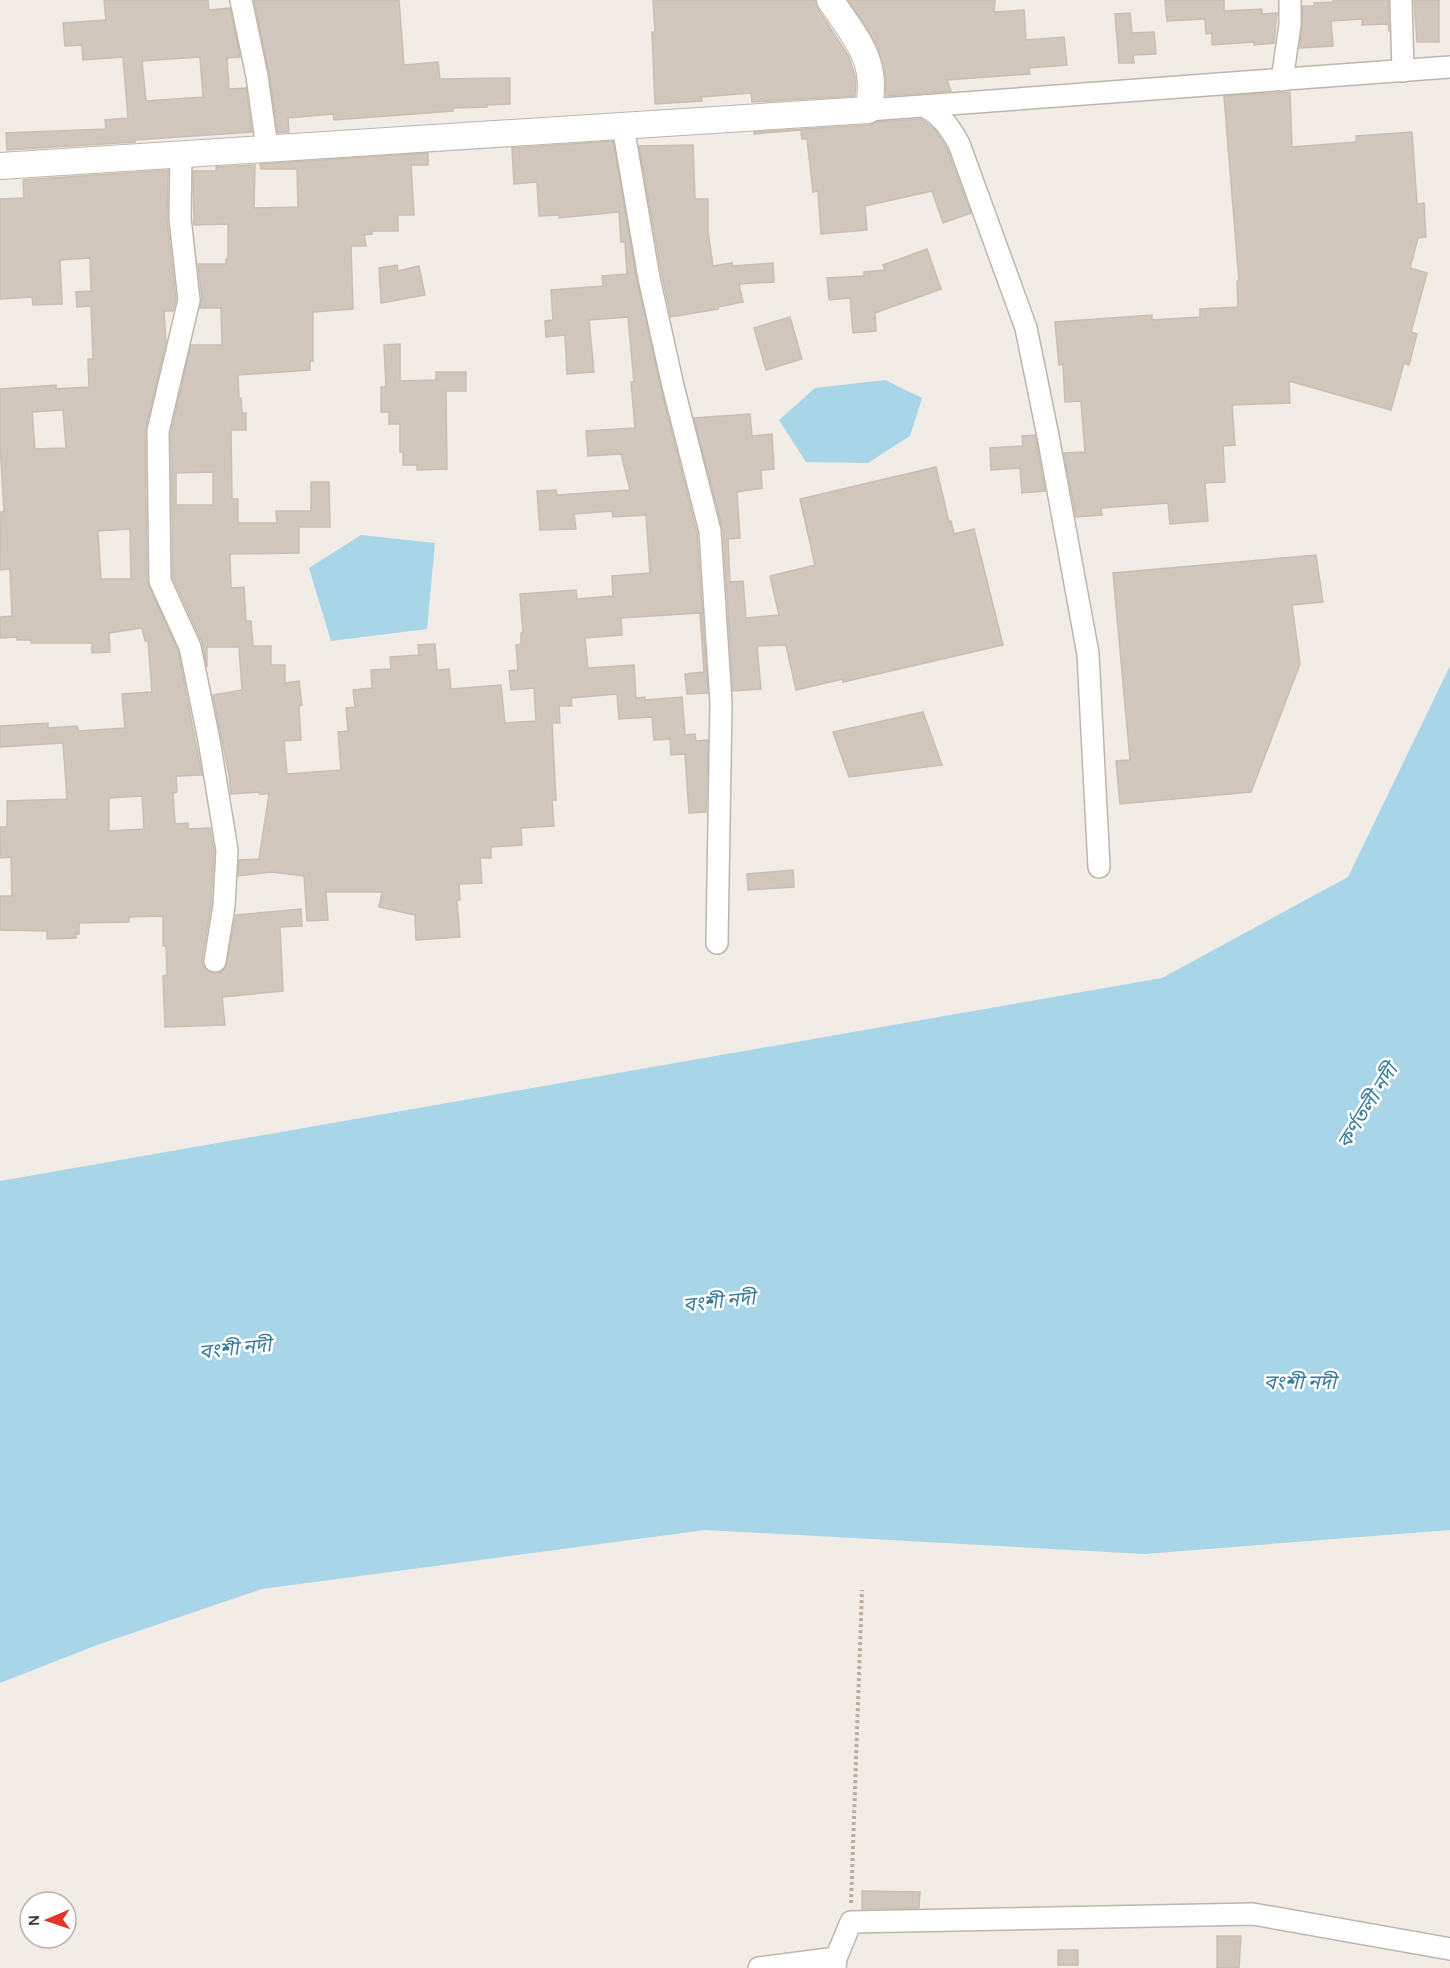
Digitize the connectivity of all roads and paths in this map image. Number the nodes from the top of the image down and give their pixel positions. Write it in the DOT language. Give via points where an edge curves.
graph roads {
  1 [pos="241,0"];
  2 [pos="830,0"];
  3 [pos="1290,0"];
  4 [pos="1401,0"];
  5 [pos="1450,67"];
  6 [pos="1403,71"];
  7 [pos="1282,80"];
  8 [pos="924,106"];
  9 [pos="868,110"];
  10 [pos="623,126"];
  11 [pos="267,148"];
  12 [pos="181,154"];
  13 [pos="0,166"];
  14 [pos="1099,867"];
  15 [pos="717,943"];
  16 [pos="215,961"];
  17 [pos="862,1590"];
  18 [pos="851,1922"];
  19 [pos="1450,1949"];
  20 [pos="836,1963"];
  21 [pos="759,1968"];
  1 -- 11 [label="street"];
  2 -- 9 [label="street" via="865,52 871,71"];
  3 -- 7 [label="street"];
  4 -- 6 [label="street"];
  5 -- 6 [label="street"];
  6 -- 7 [label="street"];
  7 -- 8 [label="street"];
  8 -- 9 [label="street"];
  8 -- 14 [label="street" via="948,123 959,144 1026,328 1089,654"];
  9 -- 10 [label="street"];
  10 -- 11 [label="street"];
  10 -- 15 [label="street" via="651,288 710,531 721,703"];
  11 -- 12 [label="street"];
  12 -- 13 [label="street"];
  12 -- 16 [label="street" via="180,219 189,300 158,431 160,580 190,647 227,850 224,906"];
  17 -- 18 [label="path"];
  18 -- 19 [label="street" via="1253,1914"];
  18 -- 20 [label="street"];
  20 -- 21 [label="street"];
}
